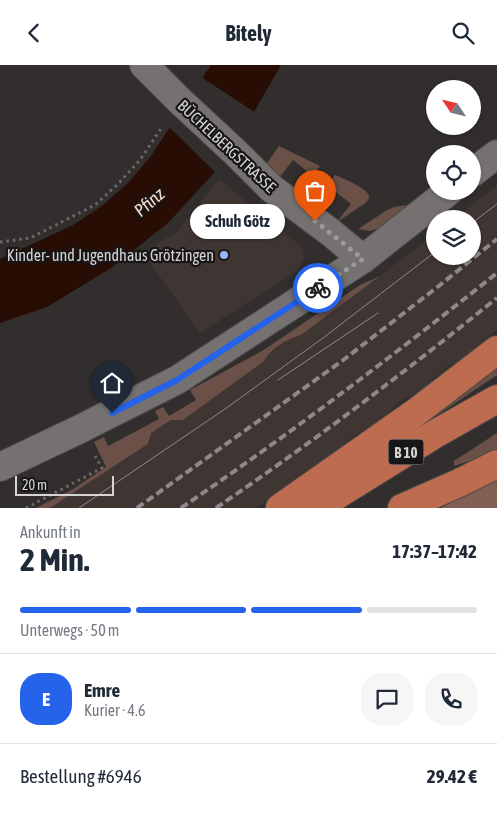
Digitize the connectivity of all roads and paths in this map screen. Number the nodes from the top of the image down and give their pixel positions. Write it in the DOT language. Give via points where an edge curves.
graph roads {
  1 [pos="144,65"];
  2 [pos="180,101"];
  3 [pos="497,154"];
  4 [pos="481,166"];
  5 [pos="438,200"];
  6 [pos="0,242"];
  7 [pos="363,259"];
  8 [pos="497,350"];
  9 [pos="497,399"];
  10 [pos="497,411"];
  11 [pos="80,429"];
  12 [pos="497,463"];
  13 [pos="0,467"];
  14 [pos="26,508"];
  15 [pos="280,508"];
  16 [pos="316,508"];
  17 [pos="352,508"];
  18 [pos="402,508"];
  1 -- 2 [label="street, BÜCHELBERGSTRASSE"];
  2 -- 6 [label="path" via="140,160 95,205 30,238"];
  2 -- 7 [label="street, BÜCHELBERGSTRASSE" via="271,189"];
  3 -- 4 [label="street"];
  5 -- 7 [label="street"];
  7 -- 11 [label="street" via="177,380"];
  8 -- 15 [label="highway" via="415,413"];
  9 -- 16 [label="highway, B 10"];
  10 -- 17 [label="highway, B 10"];
  11 -- 13 [label="street"];
  11 -- 14 [label="path" via="102,468"];
  12 -- 18 [label="highway"];
}
